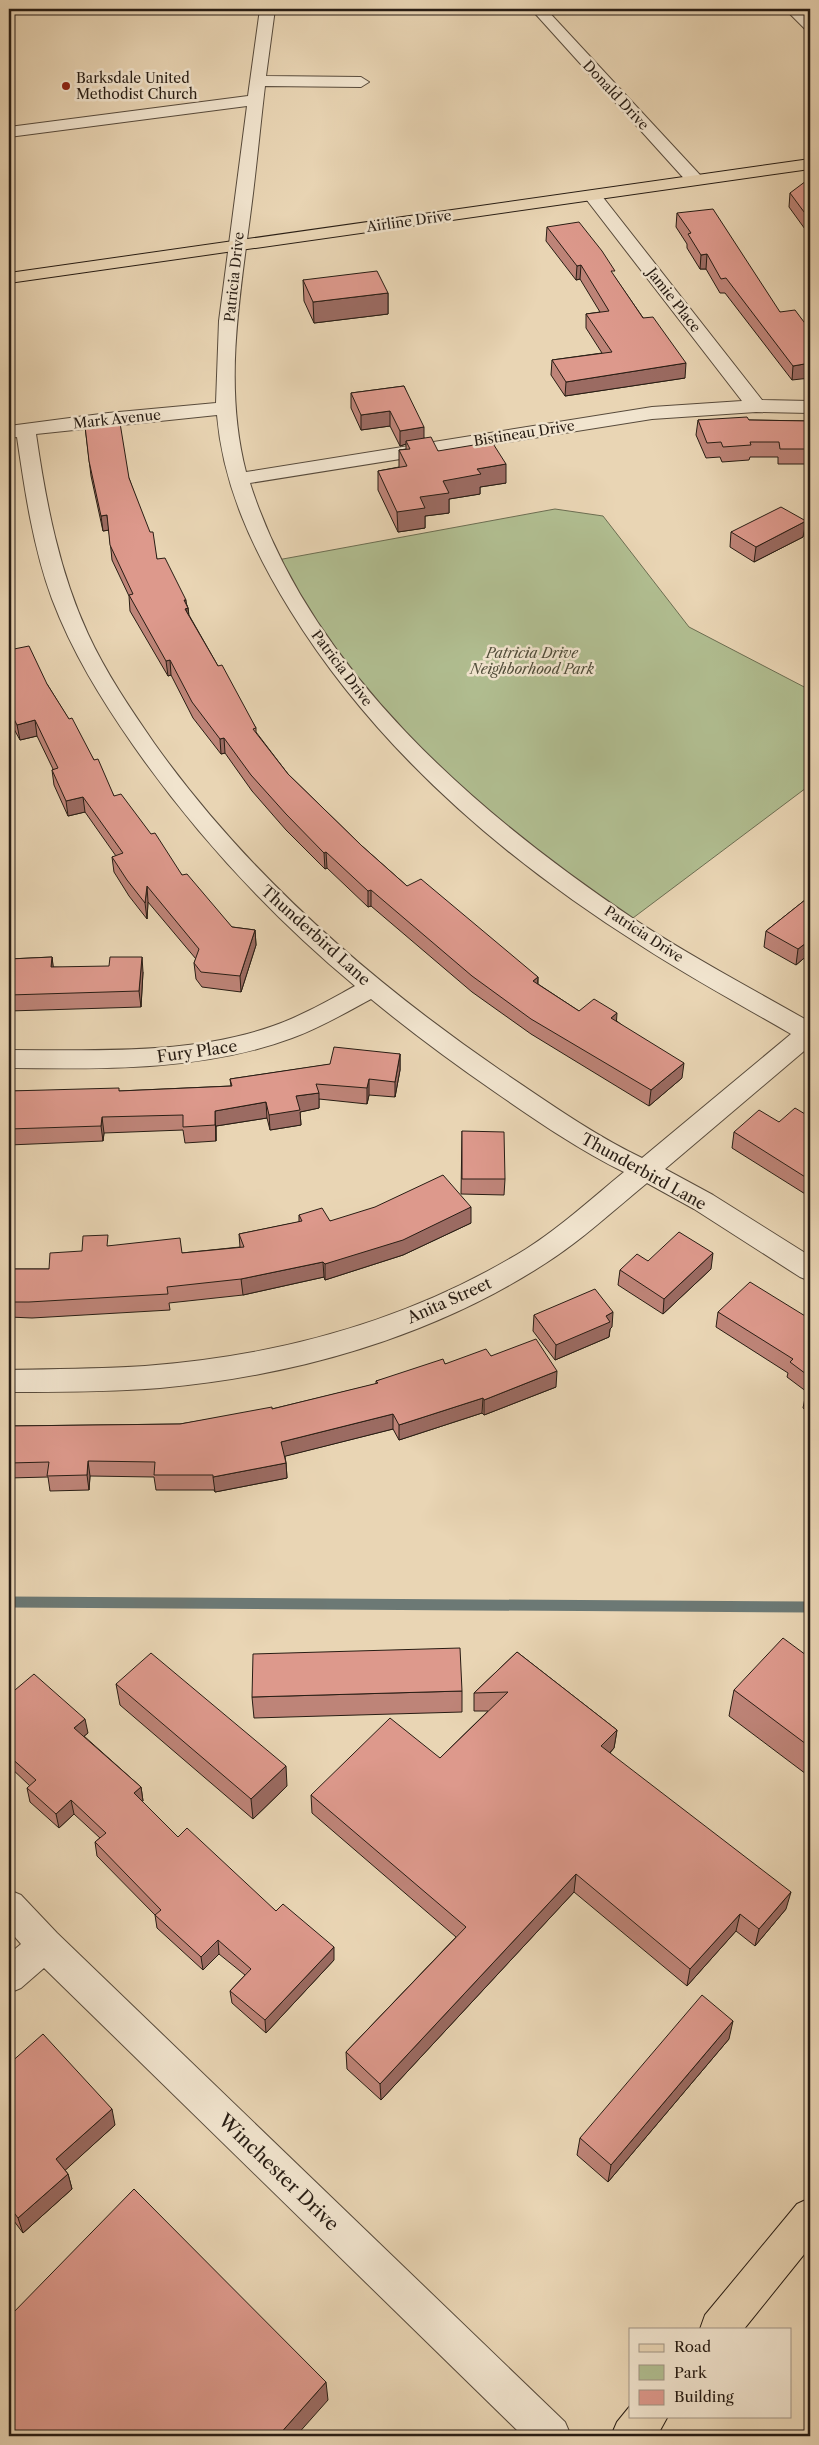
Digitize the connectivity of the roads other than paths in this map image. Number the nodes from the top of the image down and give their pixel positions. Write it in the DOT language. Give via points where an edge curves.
graph roads {
  1 [pos="267,9"];
  2 [pos="538,9"];
  3 [pos="792,9"];
  4 [pos="810,26"];
  5 [pos="259,81"];
  6 [pos="361,82"];
  7 [pos="257,100"];
  8 [pos="9,132"];
  9 [pos="810,164"];
  10 [pos="695,180"];
  11 [pos="592,195"];
  12 [pos="238,246"];
  13 [pos="9,278"];
  14 [pos="756,406"];
  15 [pos="810,407"];
  16 [pos="226,408"];
  17 [pos="18,431"];
  18 [pos="238,479"];
  19 [pos="373,987"];
  20 [pos="810,1033"];
  21 [pos="9,1059"];
  22 [pos="646,1172"];
  23 [pos="810,1270"];
  24 [pos="9,1381"];
  25 [pos="9,1906"];
  26 [pos="45,1945"];
  27 [pos="9,1976"];
  28 [pos="810,2217"];
  29 [pos="720,2328"];
  30 [pos="646,2418"];
  31 [pos="551,2436"];
  32 [pos="631,2436"];
  1 -- 5 [label="street, Patricia Drive"];
  2 -- 10 [label="street, Donald Drive"];
  3 -- 4 [label="street"];
  5 -- 6 [label="street"];
  5 -- 7 [label="street, Patricia Drive"];
  7 -- 8 [label="street"];
  7 -- 12 [label="street, Patricia Drive"];
  9 -- 10 [label="main road, Airline Drive"];
  10 -- 11 [label="main road, Airline Drive"];
  11 -- 12 [label="main road, Airline Drive"];
  11 -- 14 [label="street, Jamie Place"];
  12 -- 13 [label="main road, Airline Drive"];
  12 -- 16 [label="street, Patricia Drive" via="225,365"];
  14 -- 15 [label="street, Bistineau Drive"];
  14 -- 18 [label="street, Bistineau Drive" via="652,412"];
  16 -- 17 [label="street, Mark Avenue"];
  16 -- 18 [label="street, Patricia Drive" via="228,436"];
  17 -- 19 [label="street, Thunderbird Lane" via="48,557 72,622 111,696 144,748 208,830 249,875"];
  18 -- 20 [label="street, Patricia Drive" via="272,561 315,633 364,699 438,776 514,841 625,924"];
  19 -- 21 [label="street, Fury Place" via="307,1022 238,1046 167,1056"];
  19 -- 22 [label="street, Thunderbird Lane" via="491,1078 594,1145"];
  20 -- 22 [label="street, Anita Street"];
  22 -- 23 [label="street, Thunderbird Lane" via="689,1194"];
  22 -- 24 [label="street, Anita Street" via="535,1256 451,1302 371,1333 304,1353 223,1370 134,1378"];
  25 -- 26 [label="street, Winchester Drive"];
  26 -- 27 [label="street"];
  26 -- 31 [label="street, Winchester Drive"];
  28 -- 29 [label="main road"];
  30 -- 32 [label="main road"];
}
